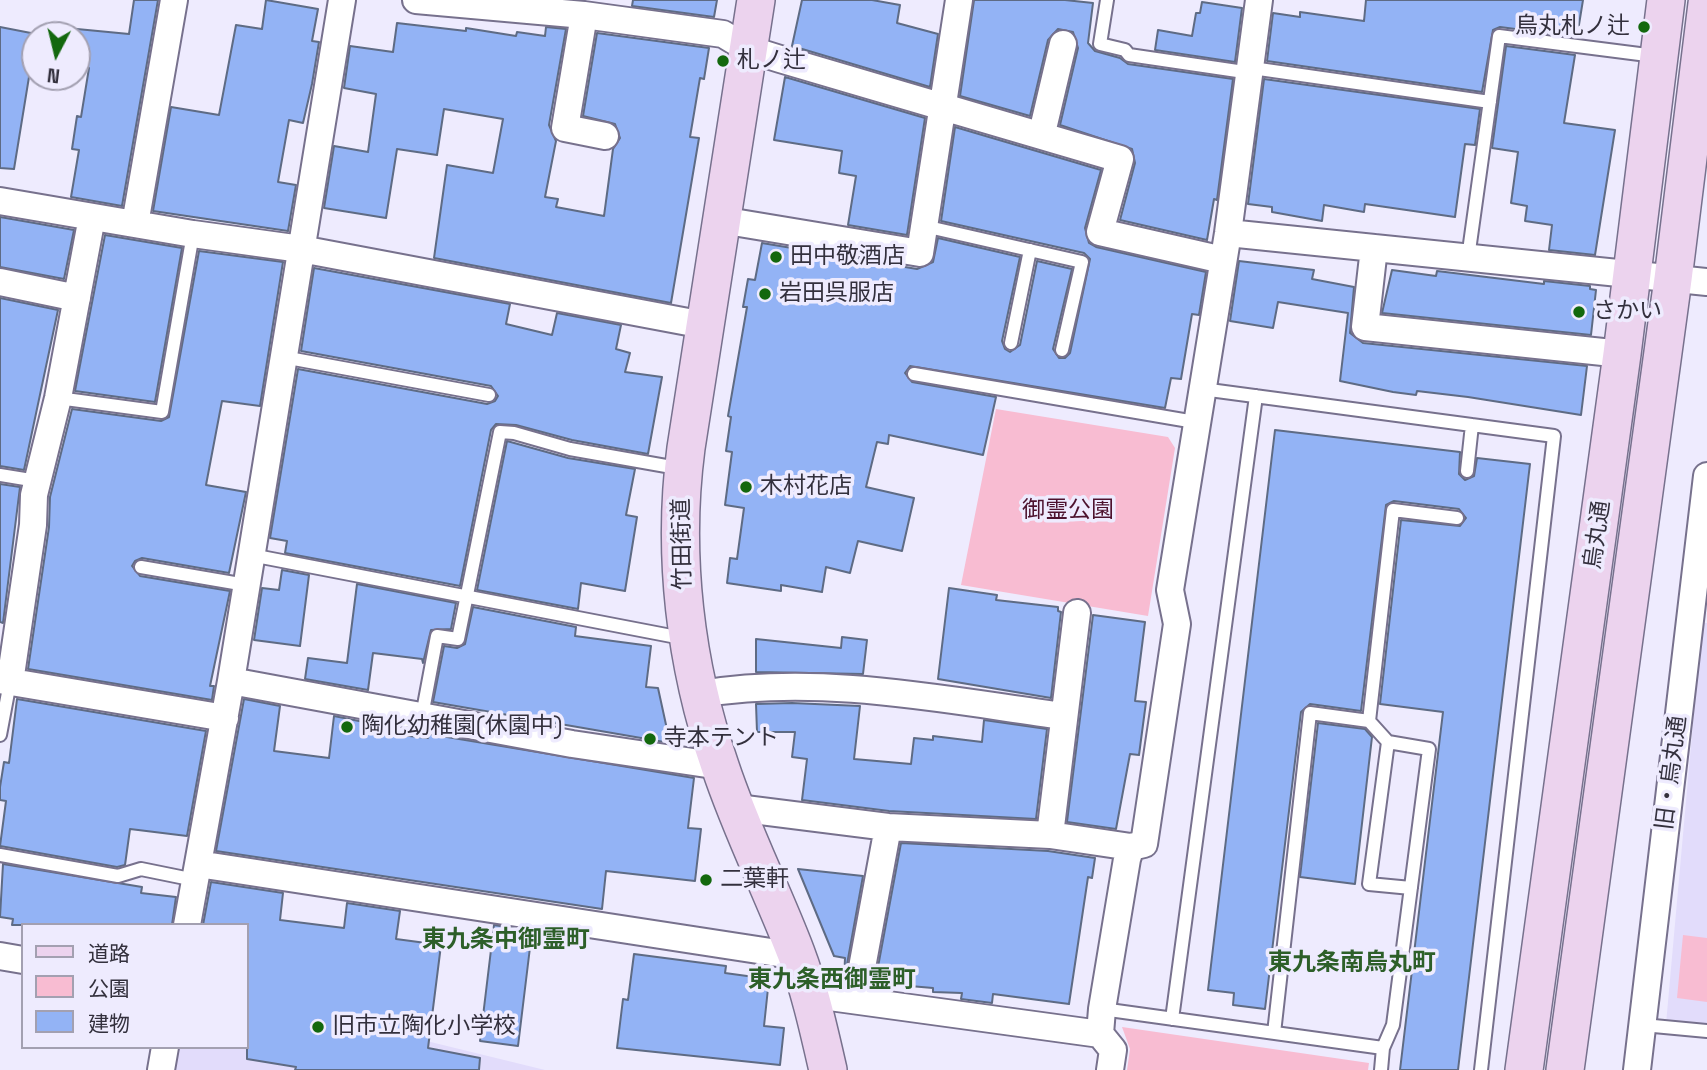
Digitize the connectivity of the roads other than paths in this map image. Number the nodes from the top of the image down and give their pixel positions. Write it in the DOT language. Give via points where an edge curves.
graph roads {
  1 [pos="174,0"];
  2 [pos="416,0"];
  3 [pos="756,0"];
  4 [pos="959,0"];
  5 [pos="1107,0"];
  6 [pos="1259,0"];
  7 [pos="1666,0"];
  8 [pos="337,1"];
  9 [pos="1707,4"];
  10 [pos="521,5"];
  11 [pos="584,15"];
  12 [pos="1063,44"];
  13 [pos="748,49"];
  14 [pos="1659,57"];
  15 [pos="1251,71"];
  16 [pos="1490,102"];
  17 [pos="941,108"];
  18 [pos="1042,134"];
  19 [pos="605,136"];
  20 [pos="0,201"];
  21 [pos="92,217"];
  22 [pos="721,220"];
  23 [pos="135,224"];
  24 [pos="924,226"];
  25 [pos="1228,233"];
  26 [pos="193,234"];
  27 [pos="1374,248"];
  28 [pos="301,249"];
  29 [pos="1030,250"];
  30 [pos="1468,258"];
  31 [pos="1223,260"];
  32 [pos="1632,276"];
  33 [pos="1690,280"];
  34 [pos="0,282"];
  35 [pos="77,298"];
  36 [pos="704,326"];
  37 [pos="1011,343"];
  38 [pos="1062,350"];
  39 [pos="1622,354"];
  40 [pos="283,357"];
  41 [pos="914,374"];
  42 [pos="1200,389"];
  43 [pos="489,394"];
  44 [pos="1256,396"];
  45 [pos="58,397"];
  46 [pos="1195,422"];
  47 [pos="1472,425"];
  48 [pos="683,470"];
  49 [pos="1467,471"];
  50 [pos="0,475"];
  51 [pos="1707,476"];
  52 [pos="37,481"];
  53 [pos="1457,518"];
  54 [pos="251,555"];
  55 [pos="141,567"];
  56 [pos="246,584"];
  57 [pos="466,596"];
  58 [pos="1700,600"];
  59 [pos="1077,613"];
  60 [pos="690,640"];
  61 [pos="5,681"];
  62 [pos="232,681"];
  63 [pos="701,694"];
  64 [pos="422,716"];
  65 [pos="1064,716"];
  66 [pos="225,718"];
  67 [pos="1369,721"];
  68 [pos="0,735"];
  69 [pos="1388,743"];
  70 [pos="720,766"];
  71 [pos="737,808"];
  72 [pos="888,827"];
  73 [pos="1050,835"];
  74 [pos="1131,847"];
  75 [pos="0,855"];
  76 [pos="196,872"];
  77 [pos="1411,888"];
  78 [pos="187,923"];
  79 [pos="0,956"];
  80 [pos="797,956"];
  81 [pos="21,960"];
  82 [pos="808,995"];
  83 [pos="856,1000"];
  84 [pos="1172,1019"];
  85 [pos="1101,1022"];
  86 [pos="1643,1025"];
  87 [pos="1707,1031"];
  88 [pos="1274,1033"];
  89 [pos="1383,1048"];
  90 [pos="165,1049"];
  91 [pos="160,1070"];
  92 [pos="828,1070"];
  93 [pos="1110,1070"];
  94 [pos="1381,1070"];
  95 [pos="1481,1070"];
  96 [pos="1524,1070"];
  97 [pos="1565,1070"];
  98 [pos="1637,1070"];
  1 -- 23 [label="street"];
  2 -- 10 [label="street"];
  3 -- 13 [label="street, 竹田街道"];
  4 -- 17 [label="street"];
  5 -- 15 [label="lane" via="1100,44 1129,55"];
  6 -- 15 [label="street"];
  7 -- 14 [label="street, 烏丸通"];
  8 -- 28 [label="street"];
  9 -- 33 [label="street, 烏丸通"];
  10 -- 11 [label="street"];
  11 -- 13 [label="street" via="717,33"];
  11 -- 19 [label="street" via="565,128"];
  12 -- 18 [label="street"];
  13 -- 17 [label="street"];
  13 -- 22 [label="street, 竹田街道"];
  14 -- 16 [label="lane" via="1499,36"];
  14 -- 32 [label="street, 烏丸通"];
  15 -- 16 [label="lane"];
  15 -- 25 [label="street"];
  16 -- 30 [label="lane"];
  17 -- 18 [label="street"];
  17 -- 24 [label="street"];
  18 -- 31 [label="street" via="1120,159 1100,232"];
  20 -- 21 [label="street"];
  21 -- 23 [label="street"];
  21 -- 35 [label="street"];
  22 -- 24 [label="street" via="920,253"];
  22 -- 36 [label="street, 竹田街道"];
  23 -- 26 [label="street"];
  24 -- 29 [label="lane"];
  25 -- 27 [label="street"];
  25 -- 31 [label="street"];
  26 -- 28 [label="street"];
  26 -- 45 [label="lane" via="162,412"];
  27 -- 30 [label="street"];
  27 -- 39 [label="street" via="1365,327"];
  28 -- 36 [label="street"];
  28 -- 40 [label="street"];
  29 -- 37 [label="lane"];
  29 -- 38 [label="lane" via="1082,262"];
  30 -- 32 [label="street"];
  31 -- 42 [label="street"];
  32 -- 33 [label="street"];
  32 -- 39 [label="street, 烏丸通"];
  33 -- 97 [label="street, 烏丸通"];
  34 -- 35 [label="street"];
  35 -- 45 [label="street"];
  36 -- 48 [label="street, 竹田街道"];
  39 -- 96 [label="street, 烏丸通"];
  40 -- 43 [label="lane"];
  40 -- 54 [label="street"];
  41 -- 46 [label="lane"];
  42 -- 44 [label="lane"];
  42 -- 46 [label="street"];
  44 -- 47 [label="lane"];
  44 -- 84 [label="lane"];
  45 -- 52 [label="street"];
  46 -- 74 [label="street" via="1170,590 1177,624 1144,844"];
  47 -- 49 [label="lane"];
  47 -- 95 [label="lane" via="1554,436"];
  48 -- 57 [label="lane" via="500,432"];
  48 -- 60 [label="street, 竹田街道" via="678,515"];
  50 -- 52 [label="lane"];
  51 -- 58 [label="street, 旧・烏丸通"];
  52 -- 61 [label="street"];
  53 -- 67 [label="lane" via="1393,510"];
  54 -- 56 [label="street"];
  54 -- 57 [label="lane"];
  55 -- 56 [label="lane"];
  56 -- 62 [label="street"];
  57 -- 60 [label="lane"];
  57 -- 64 [label="lane" via="458,639 437,636"];
  58 -- 86 [label="street, 旧・烏丸通"];
  59 -- 65 [label="street"];
  60 -- 63 [label="street, 竹田街道"];
  61 -- 66 [label="street"];
  61 -- 68 [label="lane"];
  62 -- 64 [label="street"];
  62 -- 66 [label="street"];
  63 -- 65 [label="street" via="737,688 846,687"];
  63 -- 70 [label="street, 竹田街道"];
  64 -- 70 [label="street"];
  65 -- 73 [label="street"];
  66 -- 76 [label="street"];
  67 -- 69 [label="lane"];
  67 -- 88 [label="lane" via="1310,713"];
  69 -- 77 [label="lane" via="1429,749"];
  69 -- 77 [label="lane" via="1369,884"];
  70 -- 71 [label="street, 竹田街道"];
  71 -- 72 [label="street"];
  71 -- 80 [label="street, 竹田街道"];
  72 -- 73 [label="street"];
  72 -- 83 [label="street"];
  73 -- 74 [label="street"];
  74 -- 85 [label="street"];
  75 -- 76 [label="lane" via="118,876 141,869"];
  76 -- 78 [label="street"];
  76 -- 80 [label="street"];
  77 -- 89 [label="lane" via="1393,1024"];
  79 -- 81 [label="street"];
  80 -- 82 [label="street, 竹田街道"];
  82 -- 83 [label="street"];
  82 -- 92 [label="street, 竹田街道"];
  83 -- 85 [label="street"];
  84 -- 85 [label="lane"];
  84 -- 88 [label="lane"];
  85 -- 93 [label="street" via="1113,1050"];
  86 -- 87 [label="lane"];
  86 -- 98 [label="street, 旧・烏丸通"];
  88 -- 89 [label="lane"];
  89 -- 94 [label="lane"];
  90 -- 91 [label="street"];
}
